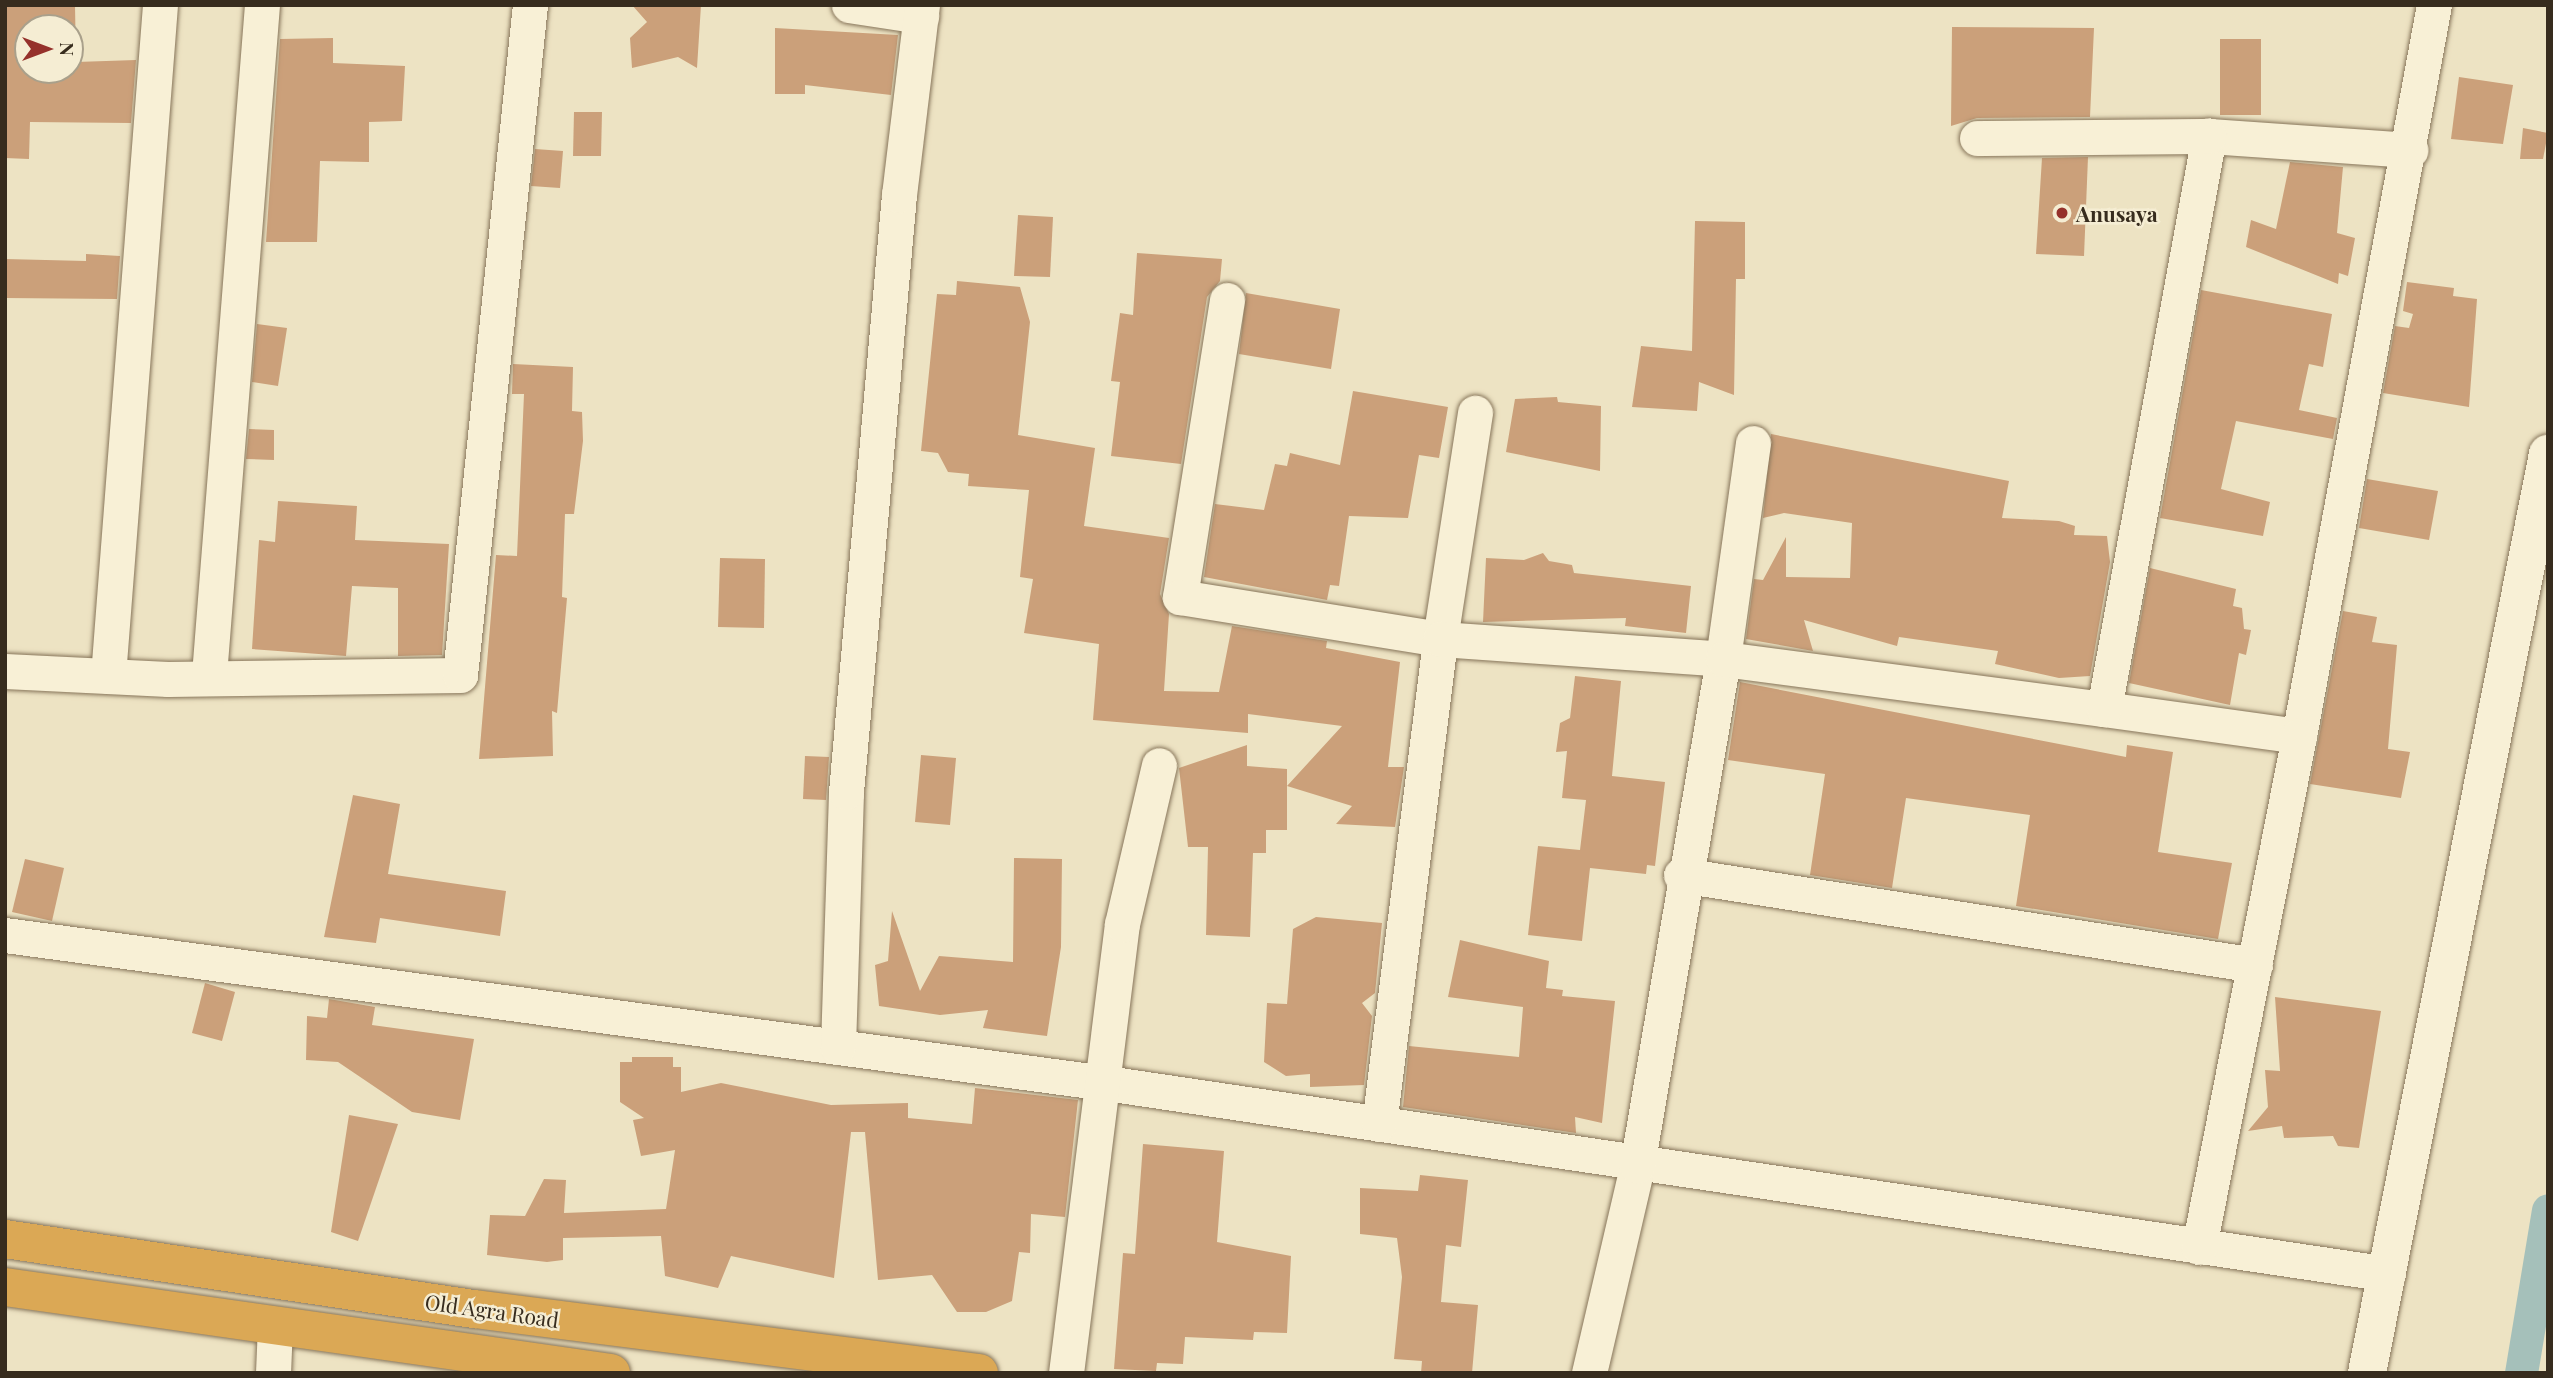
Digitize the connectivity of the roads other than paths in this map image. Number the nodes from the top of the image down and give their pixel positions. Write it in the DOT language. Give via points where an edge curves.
graph roads {
  1 [pos="160,5"];
  2 [pos="262,5"];
  3 [pos="530,5"];
  4 [pos="849,5"];
  5 [pos="2434,5"];
  6 [pos="922,10"];
  7 [pos="2209,135"];
  8 [pos="1977,138"];
  9 [pos="2411,150"];
  10 [pos="1227,300"];
  11 [pos="1475,412"];
  12 [pos="1753,443"];
  13 [pos="2548,453"];
  14 [pos="1440,639"];
  15 [pos="1723,659"];
  16 [pos="5,671"];
  17 [pos="209,675"];
  18 [pos="108,676"];
  19 [pos="2104,709"];
  20 [pos="2300,736"];
  21 [pos="1159,765"];
  22 [pos="1681,875"];
  23 [pos="5,935"];
  24 [pos="2255,965"];
  25 [pos="838,1047"];
  26 [pos="1106,1083"];
  27 [pos="1379,1124"];
  28 [pos="1637,1166"];
  29 [pos="5,1239"];
  30 [pos="2199,1247"];
  31 [pos="2388,1274"];
  32 [pos="5,1287"];
  33 [pos="275,1326"];
  34 [pos="272,1373"];
  35 [pos="611,1373"];
  36 [pos="979,1373"];
  37 [pos="1066,1373"];
  38 [pos="1589,1373"];
  39 [pos="2367,1373"];
  1 -- 18 [label="street"];
  2 -- 17 [label="street"];
  3 -- 17 [label="street" via="460,675"];
  4 -- 6 [label="street"];
  5 -- 9 [label="street"];
  6 -- 25 [label="street" via="899,195 846,792"];
  7 -- 8 [label="street"];
  7 -- 9 [label="street"];
  7 -- 19 [label="street"];
  9 -- 20 [label="street"];
  10 -- 14 [label="street" via="1180,597"];
  11 -- 14 [label="street"];
  12 -- 15 [label="street"];
  13 -- 31 [label="street"];
  14 -- 15 [label="street"];
  14 -- 27 [label="street"];
  15 -- 19 [label="street"];
  15 -- 22 [label="street"];
  16 -- 18 [label="street"];
  17 -- 18 [label="street"];
  19 -- 20 [label="street"];
  20 -- 24 [label="street"];
  21 -- 26 [label="street" via="1122,924"];
  22 -- 24 [label="street"];
  22 -- 28 [label="street"];
  23 -- 25 [label="street"];
  24 -- 30 [label="street"];
  25 -- 26 [label="street"];
  26 -- 27 [label="street"];
  26 -- 37 [label="street"];
  27 -- 28 [label="street"];
  28 -- 30 [label="street"];
  28 -- 38 [label="street"];
  29 -- 36 [label="highway, Old Agra Road" via="475,1309"];
  30 -- 31 [label="street"];
  31 -- 39 [label="street"];
  32 -- 33 [label="highway"];
  33 -- 34 [label="street"];
  33 -- 35 [label="highway"];
}
